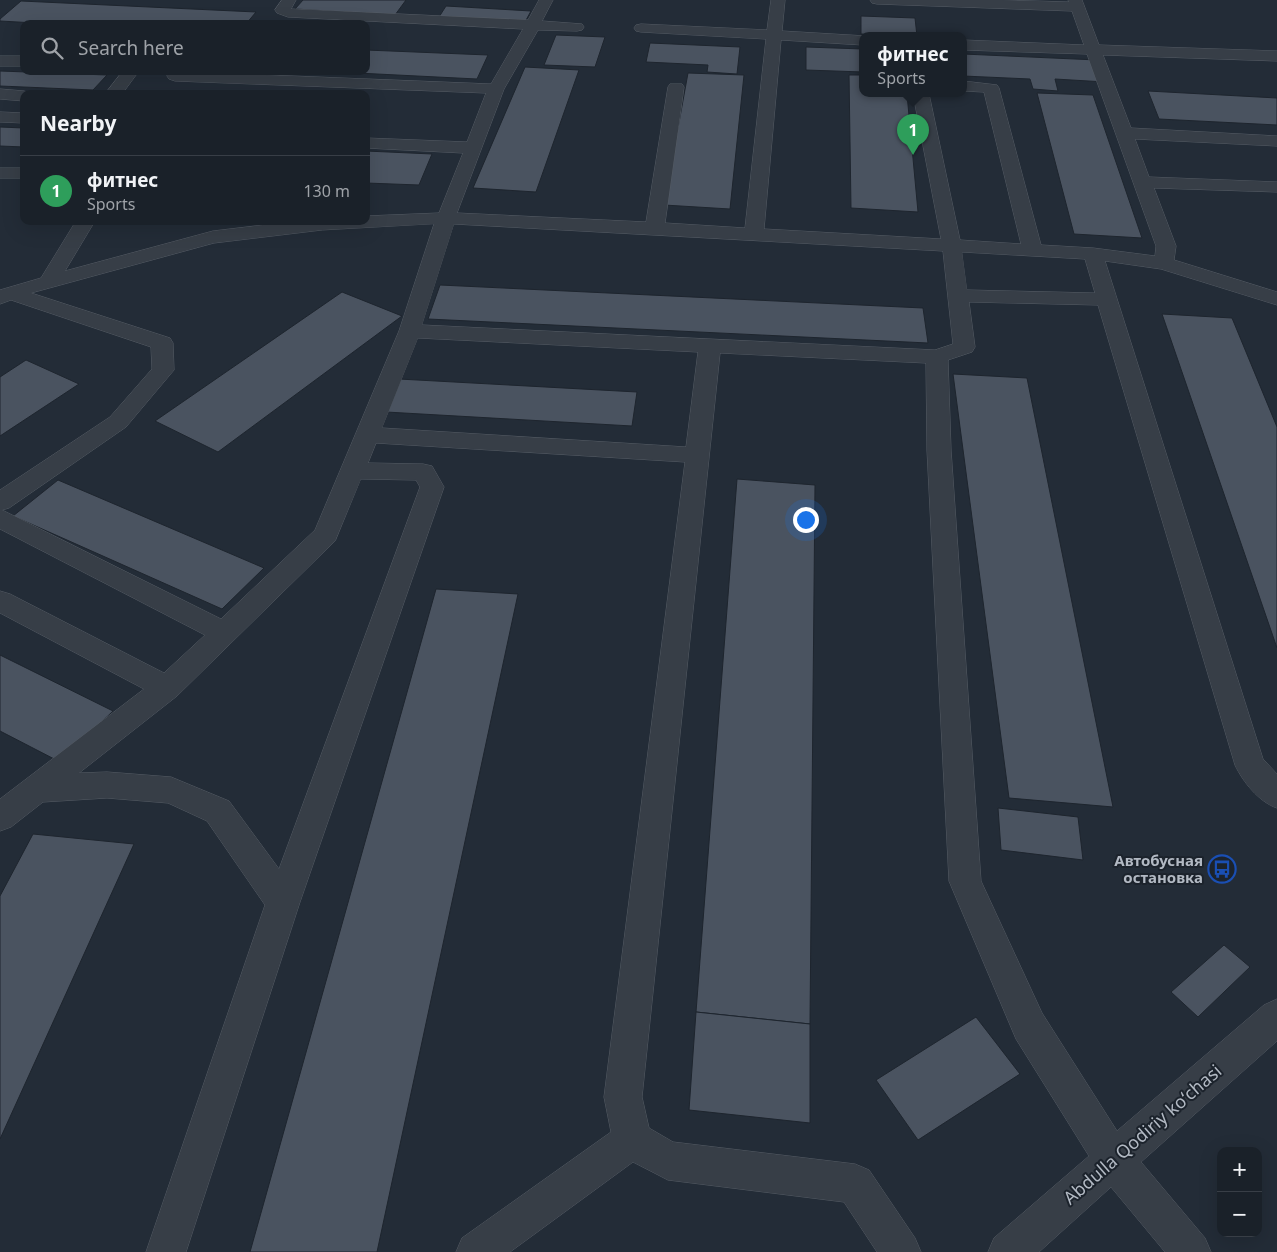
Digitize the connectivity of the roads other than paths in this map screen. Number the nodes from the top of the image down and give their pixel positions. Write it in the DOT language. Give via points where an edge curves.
graph roads {
  1 [pos="289,0"];
  2 [pos="546,0"];
  3 [pos="778,0"];
  4 [pos="877,0"];
  5 [pos="1076,4"];
  6 [pos="533,25"];
  7 [pos="577,27"];
  8 [pos="641,28"];
  9 [pos="774,35"];
  10 [pos="859,40"];
  11 [pos="967,44"];
  12 [pos="1093,48"];
  13 [pos="1277,56"];
  14 [pos="0,60"];
  15 [pos="20,61"];
  16 [pos="128,75"];
  17 [pos="173,79"];
  18 [pos="967,86"];
  19 [pos="676,87"];
  20 [pos="496,89"];
  21 [pos="116,90"];
  22 [pos="0,94"];
  23 [pos="20,96"];
  24 [pos="922,97"];
  25 [pos="0,118"];
  26 [pos="20,118"];
  27 [pos="1124,133"];
  28 [pos="1277,141"];
  29 [pos="370,143"];
  30 [pos="473,148"];
  31 [pos="0,173"];
  32 [pos="20,173"];
  33 [pos="1142,182"];
  34 [pos="1277,187"];
  35 [pos="446,218"];
  36 [pos="370,222"];
  37 [pos="84,225"];
  38 [pos="314,225"];
  39 [pos="655,228"];
  40 [pos="754,234"];
  41 [pos="952,246"];
  42 [pos="1033,250"];
  43 [pos="1093,254"];
  44 [pos="1164,263"];
  45 [pos="47,284"];
  46 [pos="5,296"];
  47 [pos="958,296"];
  48 [pos="1277,298"];
  49 [pos="1107,299"];
  50 [pos="410,331"];
  51 [pos="710,346"];
  52 [pos="937,357"];
  53 [pos="367,436"];
  54 [pos="697,455"];
  55 [pos="352,471"];
  56 [pos="0,502"];
  57 [pos="0,518"];
  58 [pos="0,601"];
  59 [pos="225,633"];
  60 [pos="166,688"];
  61 [pos="1277,796"];
  62 [pos="14,800"];
  63 [pos="284,902"];
  64 [pos="1277,1018"];
  65 [pos="632,1140"];
  66 [pos="1113,1159"];
  67 [pos="166,1252"];
  68 [pos="476,1252"];
  69 [pos="901,1252"];
  70 [pos="1008,1252"];
  71 [pos="1191,1252"];
  1 -- 6 [label="street" via="282,10 288,13"];
  2 -- 6 [label="street"];
  3 -- 9 [label="street"];
  4 -- 5 [label="street"];
  5 -- 12 [label="street"];
  6 -- 7 [label="street"];
  6 -- 20 [label="street"];
  8 -- 9 [label="street"];
  9 -- 10 [label="street"];
  9 -- 40 [label="street"];
  11 -- 12 [label="street"];
  12 -- 13 [label="street"];
  12 -- 27 [label="street"];
  14 -- 15 [label="street"];
  16 -- 21 [label="street"];
  17 -- 20 [label="street"];
  18 -- 42 [label="street" via="991,88"];
  19 -- 39 [label="street"];
  20 -- 30 [label="street"];
  22 -- 23 [label="street"];
  24 -- 41 [label="street"];
  25 -- 26 [label="street"];
  27 -- 28 [label="street"];
  27 -- 33 [label="street"];
  29 -- 30 [label="street"];
  30 -- 35 [label="street"];
  31 -- 32 [label="street"];
  33 -- 34 [label="street"];
  33 -- 44 [label="street" via="1166,246"];
  35 -- 36 [label="street"];
  35 -- 39 [label="street"];
  35 -- 50 [label="street"];
  37 -- 45 [label="street"];
  38 -- 45 [label="street" via="212,237"];
  39 -- 40 [label="street"];
  40 -- 41 [label="street"];
  41 -- 42 [label="street"];
  41 -- 47 [label="street"];
  42 -- 43 [label="street"];
  43 -- 44 [label="street"];
  43 -- 49 [label="street"];
  44 -- 48 [label="street"];
  45 -- 46 [label="street"];
  46 -- 56 [label="street" via="162,343 163,370 118,422"];
  47 -- 49 [label="street"];
  47 -- 52 [label="street" via="964,347"];
  49 -- 61 [label="street" via="1250,765"];
  50 -- 51 [label="street"];
  50 -- 53 [label="street"];
  51 -- 52 [label="street"];
  51 -- 54 [label="street"];
  52 -- 66 [label="street" via="939,450 965,881 1029,1026"];
  53 -- 54 [label="street"];
  53 -- 55 [label="street"];
  54 -- 65 [label="street" via="623,1097"];
  55 -- 59 [label="street" via="326,535"];
  55 -- 63 [label="street" via="423,472 432,487"];
  57 -- 59 [label="street"];
  58 -- 60 [label="street"];
  59 -- 60 [label="street"];
  60 -- 62 [label="street"];
  62 -- 63 [label="street" via="107,785 171,790 218,811"];
  63 -- 67 [label="street"];
  64 -- 66 [label="street, Abdulla Qodiriy koʻchasi"];
  65 -- 68 [label="street"];
  65 -- 69 [label="street" via="668,1161 855,1184"];
  66 -- 70 [label="street, Abdulla Qodiriy koʻchasi"];
  66 -- 71 [label="street"];
}
